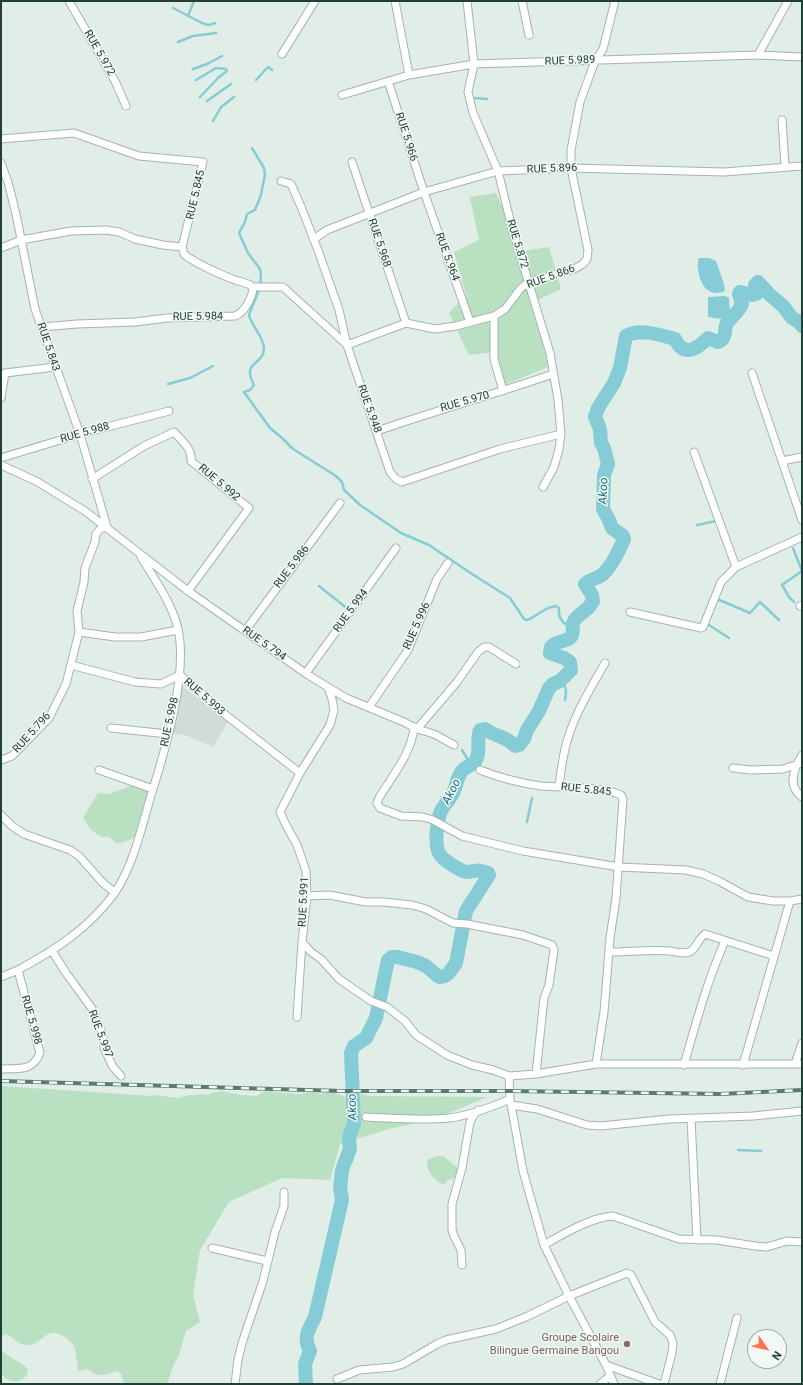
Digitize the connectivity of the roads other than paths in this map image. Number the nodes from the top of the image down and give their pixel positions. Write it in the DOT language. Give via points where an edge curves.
graph roads {
  1 [pos="69,1"];
  2 [pos="315,1"];
  3 [pos="395,1"];
  4 [pos="467,1"];
  5 [pos="522,1"];
  6 [pos="616,1"];
  7 [pos="788,1"];
  8 [pos="528,35"];
  9 [pos="282,54"];
  10 [pos="758,55"];
  11 [pos="802,57"];
  12 [pos="595,61"];
  13 [pos="474,64"];
  14 [pos="409,76"];
  15 [pos="388,81"];
  16 [pos="342,95"];
  17 [pos="126,106"];
  18 [pos="782,120"];
  19 [pos="1,139"];
  20 [pos="352,162"];
  21 [pos="1,163"];
  22 [pos="802,166"];
  23 [pos="571,168"];
  24 [pos="785,168"];
  25 [pos="498,171"];
  26 [pos="281,181"];
  27 [pos="424,192"];
  28 [pos="369,214"];
  29 [pos="314,239"];
  30 [pos="21,240"];
  31 [pos="1,248"];
  32 [pos="182,248"];
  33 [pos="529,282"];
  34 [pos="253,287"];
  35 [pos="494,316"];
  36 [pos="470,322"];
  37 [pos="406,323"];
  38 [pos="42,328"];
  39 [pos="347,345"];
  40 [pos="55,366"];
  41 [pos="752,373"];
  42 [pos="553,374"];
  43 [pos="503,391"];
  44 [pos="1,398"];
  45 [pos="169,411"];
  46 [pos="377,431"];
  47 [pos="80,434"];
  48 [pos="561,434"];
  49 [pos="694,452"];
  50 [pos="802,457"];
  51 [pos="1,458"];
  52 [pos="782,461"];
  53 [pos="1,465"];
  54 [pos="92,479"];
  55 [pos="543,487"];
  56 [pos="340,503"];
  57 [pos="802,520"];
  58 [pos="107,527"];
  59 [pos="802,537"];
  60 [pos="396,548"];
  61 [pos="139,553"];
  62 [pos="448,563"];
  63 [pos="736,567"];
  64 [pos="188,591"];
  65 [pos="630,612"];
  66 [pos="178,630"];
  67 [pos="245,631"];
  68 [pos="79,632"];
  69 [pos="605,663"];
  70 [pos="516,664"];
  71 [pos="71,665"];
  72 [pos="306,673"];
  73 [pos="180,675"];
  74 [pos="328,687"];
  75 [pos="369,707"];
  76 [pos="111,728"];
  77 [pos="416,728"];
  78 [pos="168,734"];
  79 [pos="454,745"];
  80 [pos="802,755"];
  81 [pos="1,760"];
  82 [pos="799,764"];
  83 [pos="733,768"];
  84 [pos="99,770"];
  85 [pos="480,770"];
  86 [pos="300,773"];
  87 [pos="559,787"];
  88 [pos="153,789"];
  89 [pos="802,797"];
  90 [pos="1,815"];
  91 [pos="619,867"];
  92 [pos="114,892"];
  93 [pos="307,896"];
  94 [pos="802,899"];
  95 [pos="790,901"];
  96 [pos="725,941"];
  97 [pos="302,942"];
  98 [pos="52,951"];
  99 [pos="610,952"];
  100 [pos="774,956"];
  101 [pos="18,970"];
  102 [pos="1,977"];
  103 [pos="297,1017"];
  104 [pos="802,1043"];
  105 [pos="596,1064"];
  106 [pos="799,1064"];
  107 [pos="684,1065"];
  108 [pos="743,1065"];
  109 [pos="1,1070"];
  110 [pos="536,1074"];
  111 [pos="121,1076"];
  112 [pos="509,1076"];
  113 [pos="511,1102"];
  114 [pos="478,1110"];
  115 [pos="802,1111"];
  116 [pos="366,1117"];
  117 [pos="691,1119"];
  118 [pos="284,1192"];
  119 [pos="697,1240"];
  120 [pos="802,1242"];
  121 [pos="544,1245"];
  122 [pos="212,1248"];
  123 [pos="267,1262"];
  124 [pos="462,1265"];
  125 [pos="569,1296"];
  126 [pos="737,1318"];
  127 [pos="606,1365"];
  128 [pos="610,1376"];
  129 [pos="337,1379"];
  130 [pos="235,1384"];
  131 [pos="600,1384"];
  132 [pos="614,1384"];
  133 [pos="659,1384"];
  134 [pos="664,1384"];
  135 [pos="720,1384"];
  1 -- 17 [label="street, RUE 5.972" via="115,81"];
  2 -- 9 [label="street"];
  3 -- 14 [label="street"];
  4 -- 13 [label="street, RUE 5.872"];
  5 -- 8 [label="street"];
  6 -- 12 [label="street, RUE 5.866" via="603,49"];
  7 -- 10 [label="street"];
  10 -- 11 [label="street, RUE 5.989"];
  10 -- 12 [label="street, RUE 5.989"];
  12 -- 13 [label="street, RUE 5.989"];
  12 -- 23 [label="street, RUE 5.866" via="580,102 571,150"];
  13 -- 14 [label="street, RUE 5.989"];
  13 -- 25 [label="street, RUE 5.872" via="468,92 473,113"];
  14 -- 15 [label="street, RUE 5.989"];
  15 -- 16 [label="street, RUE 5.989"];
  15 -- 27 [label="street, RUE 5.966"];
  18 -- 24 [label="street"];
  19 -- 32 [label="street, RUE 5.845" via="74,133 139,156 203,162"];
  20 -- 28 [label="street, RUE 5.968"];
  21 -- 30 [label="street, RUE 5.843" via="13,201"];
  22 -- 24 [label="street, RUE 5.896"];
  23 -- 24 [label="street, RUE 5.896" via="724,172"];
  23 -- 25 [label="street, RUE 5.896"];
  23 -- 33 [label="street, RUE 5.866" via="588,250 587,259 584,264 574,269"];
  25 -- 27 [label="street, RUE 5.896"];
  25 -- 33 [label="street, RUE 5.872"];
  26 -- 29 [label="street, RUE 5.948" via="291,184"];
  27 -- 28 [label="street, RUE 5.896"];
  27 -- 36 [label="street, RUE 5.964"];
  28 -- 29 [label="street, RUE 5.896" via="323,232"];
  28 -- 37 [label="street, RUE 5.968"];
  29 -- 39 [label="street, RUE 5.948" via="339,310"];
  30 -- 31 [label="street"];
  30 -- 32 [label="street" via="71,231 106,230 156,244"];
  30 -- 38 [label="street, RUE 5.843" via="35,309"];
  32 -- 34 [label="street" via="184,254 194,261"];
  33 -- 35 [label="street, RUE 5.866" via="505,309"];
  33 -- 42 [label="street, RUE 5.872" via="550,353"];
  34 -- 38 [label="street, RUE 5.984" via="244,311 235,316 167,318"];
  34 -- 39 [label="street" via="283,287"];
  35 -- 36 [label="street, RUE 5.866"];
  35 -- 43 [label="street" via="494,358"];
  36 -- 37 [label="street, RUE 5.866" via="435,329"];
  37 -- 39 [label="street"];
  38 -- 40 [label="street, RUE 5.843"];
  39 -- 46 [label="street, RUE 5.948"];
  40 -- 44 [label="street" via="5,374"];
  40 -- 47 [label="street, RUE 5.843"];
  41 -- 52 [label="street"];
  42 -- 43 [label="street, RUE 5.970"];
  42 -- 48 [label="street, RUE 5.872"];
  43 -- 46 [label="street, RUE 5.970"];
  45 -- 47 [label="street, RUE 5.988"];
  46 -- 48 [label="street, RUE 5.948" via="390,472 402,482 500,449"];
  47 -- 51 [label="street, RUE 5.988"];
  47 -- 54 [label="street, RUE 5.843"];
  48 -- 55 [label="street, RUE 5.872" via="554,467"];
  49 -- 63 [label="street"];
  50 -- 52 [label="street"];
  52 -- 57 [label="street"];
  53 -- 58 [label="street, RUE 5.794" via="36,481"];
  54 -- 58 [label="street, RUE 5.843"];
  54 -- 64 [label="street, RUE 5.992" via="144,446 174,432 192,455 191,461 249,508"];
  56 -- 67 [label="street, RUE 5.986"];
  58 -- 61 [label="street, RUE 5.794"];
  58 -- 68 [label="street, RUE 5.796" via="100,529 96,534 85,568 77,611"];
  59 -- 63 [label="street"];
  60 -- 72 [label="street, RUE 5.994"];
  61 -- 64 [label="street, RUE 5.794"];
  61 -- 66 [label="street, RUE 5.998" via="170,607"];
  62 -- 75 [label="street, RUE 5.996" via="437,579 408,650"];
  63 -- 65 [label="street" via="721,582 701,628"];
  64 -- 67 [label="street, RUE 5.794"];
  66 -- 68 [label="street" via="141,637 115,637"];
  66 -- 73 [label="street, RUE 5.998"];
  67 -- 72 [label="street, RUE 5.794"];
  68 -- 71 [label="street, RUE 5.796"];
  69 -- 87 [label="street" via="577,715 569,736"];
  70 -- 77 [label="street" via="489,647 484,647"];
  71 -- 73 [label="street, RUE 5.993" via="134,682 161,684"];
  71 -- 81 [label="street, RUE 5.796" via="66,684 49,718 12,756"];
  72 -- 74 [label="street, RUE 5.794"];
  73 -- 78 [label="street, RUE 5.998"];
  73 -- 86 [label="street, RUE 5.993" via="227,716"];
  74 -- 75 [label="street, RUE 5.794"];
  74 -- 86 [label="street, RUE 5.991" via="334,710 330,725"];
  75 -- 77 [label="street, RUE 5.794"];
  76 -- 78 [label="street"];
  77 -- 79 [label="street"];
  77 -- 91 [label="street" via="408,750 378,798 380,808 401,816 433,820 462,836"];
  78 -- 88 [label="street, RUE 5.998"];
  80 -- 82 [label="street"];
  82 -- 83 [label="street" via="783,769"];
  82 -- 89 [label="street" via="793,782"];
  84 -- 88 [label="street"];
  85 -- 87 [label="street, RUE 5.845" via="504,779"];
  86 -- 93 [label="street, RUE 5.991" via="280,812 302,855 306,871"];
  87 -- 91 [label="street, RUE 5.845" via="607,790 621,795 623,806"];
  88 -- 92 [label="street, RUE 5.998" via="131,860"];
  90 -- 92 [label="street" via="24,834 70,850 79,856"];
  91 -- 95 [label="street" via="686,870 703,874 748,897"];
  91 -- 99 [label="street"];
  92 -- 98 [label="street, RUE 5.998" via="103,907 70,939"];
  93 -- 97 [label="street, RUE 5.991"];
  93 -- 110 [label="street" via="329,895 366,902 412,905 426,909 448,922 523,935 553,946 549,985 544,998"];
  94 -- 95 [label="street"];
  95 -- 100 [label="street"];
  96 -- 99 [label="street" via="705,934 690,952 685,953 656,950"];
  96 -- 100 [label="street"];
  96 -- 107 [label="street" via="710,976"];
  97 -- 103 [label="street, RUE 5.991"];
  97 -- 112 [label="street" via="339,979 371,1001 387,1007 405,1021 416,1035 447,1056"];
  98 -- 101 [label="street, RUE 5.998"];
  98 -- 111 [label="street, RUE 5.997" via="93,1010 103,1036 104,1048 113,1067"];
  99 -- 105 [label="street"];
  100 -- 108 [label="street"];
  101 -- 102 [label="street"];
  101 -- 109 [label="street, RUE 5.998" via="40,1053 37,1061 27,1068"];
  104 -- 106 [label="street"];
  105 -- 107 [label="street"];
  105 -- 110 [label="street"];
  106 -- 108 [label="street"];
  107 -- 108 [label="street"];
  110 -- 112 [label="street"];
  112 -- 113 [label="street"];
  113 -- 114 [label="street"];
  113 -- 117 [label="street" via="587,1126"];
  113 -- 121 [label="street" via="523,1171"];
  114 -- 116 [label="street" via="450,1118"];
  114 -- 124 [label="street" via="470,1122 452,1204 452,1230 461,1250"];
  115 -- 117 [label="street"];
  117 -- 119 [label="street"];
  118 -- 123 [label="street" via="284,1206"];
  119 -- 120 [label="street" via="767,1247 787,1241"];
  119 -- 121 [label="street" via="679,1239 613,1216 603,1217"];
  121 -- 125 [label="street"];
  122 -- 123 [label="street"];
  123 -- 130 [label="street" via="238,1359"];
  125 -- 127 [label="street"];
  125 -- 129 [label="street" via="496,1329 446,1340 403,1364 359,1370"];
  125 -- 134 [label="street" via="626,1273 631,1275 654,1322 672,1338 672,1354"];
  126 -- 135 [label="street"];
  127 -- 128 [label="street"];
  127 -- 133 [label="street"];
  128 -- 131 [label="street"];
  128 -- 132 [label="street"];
}
